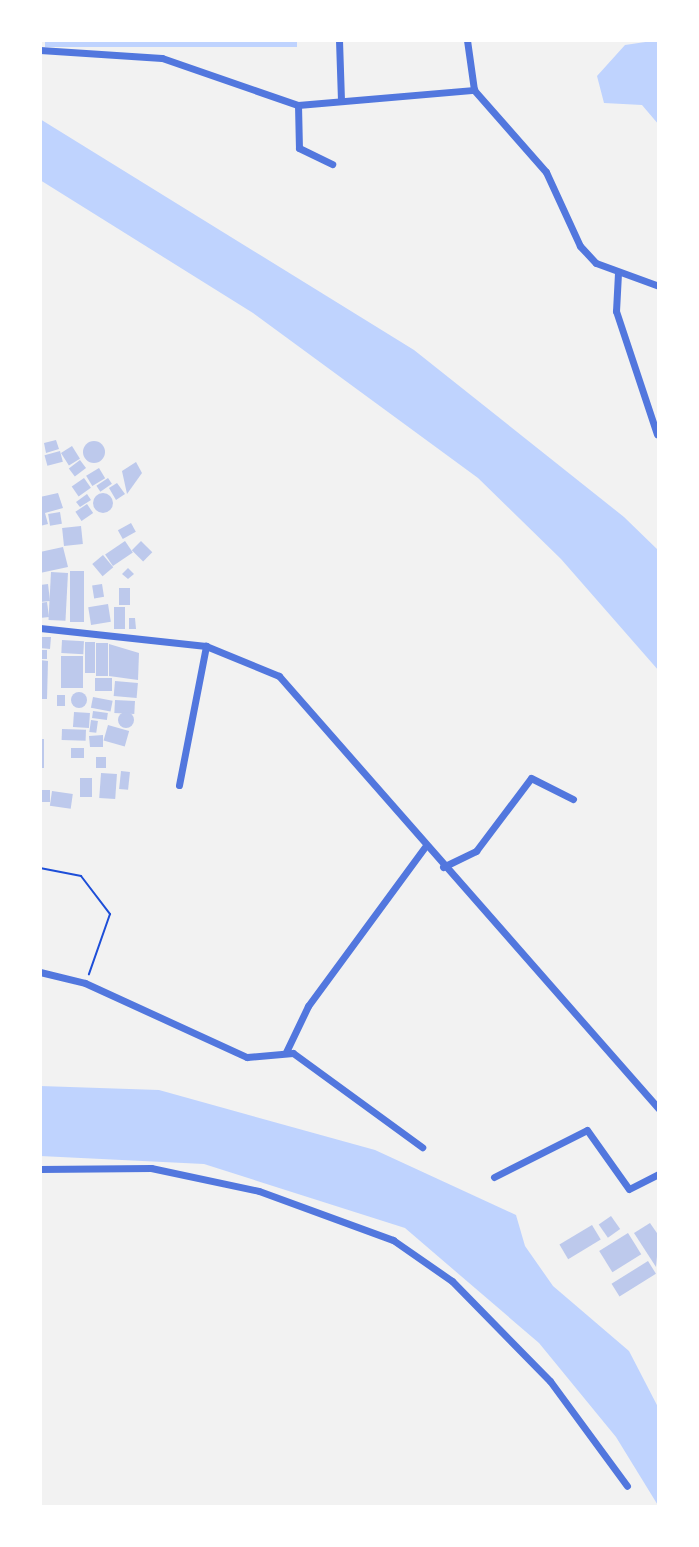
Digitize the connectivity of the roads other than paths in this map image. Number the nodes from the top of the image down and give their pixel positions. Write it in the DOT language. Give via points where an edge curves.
graph roads {
  1 [pos="339,40"];
  2 [pos="467,40"];
  3 [pos="40,50"];
  4 [pos="474,90"];
  5 [pos="341,100"];
  6 [pos="298,105"];
  7 [pos="332,164"];
  8 [pos="618,273"];
  9 [pos="659,286"];
  10 [pos="657,434"];
  11 [pos="40,628"];
  12 [pos="206,646"];
  13 [pos="179,785"];
  14 [pos="573,799"];
  15 [pos="425,847"];
  16 [pos="443,867"];
  17 [pos="40,972"];
  18 [pos="286,1052"];
  19 [pos="659,1109"];
  20 [pos="422,1147"];
  21 [pos="40,1169"];
  22 [pos="659,1174"];
  23 [pos="494,1177"];
  24 [pos="627,1486"];
  1 -- 5 [label="street"];
  2 -- 4 [label="street"];
  3 -- 6 [label="street" via="162,58"];
  4 -- 5 [label="street"];
  4 -- 8 [label="street" via="546,172 580,246"];
  5 -- 6 [label="street"];
  6 -- 7 [label="street" via="299,148"];
  8 -- 9 [label="street"];
  8 -- 10 [label="street" via="616,311"];
  11 -- 12 [label="street"];
  12 -- 13 [label="street"];
  12 -- 15 [label="street" via="279,676"];
  14 -- 16 [label="street" via="531,778 476,851"];
  15 -- 16 [label="street"];
  15 -- 18 [label="street" via="308,1006"];
  16 -- 19 [label="street"];
  17 -- 18 [label="street" via="85,983 247,1057"];
  18 -- 20 [label="street"];
  21 -- 24 [label="street" via="151,1168 259,1191 393,1240 452,1281 550,1381"];
  22 -- 23 [label="street" via="629,1189 587,1130"];
}
